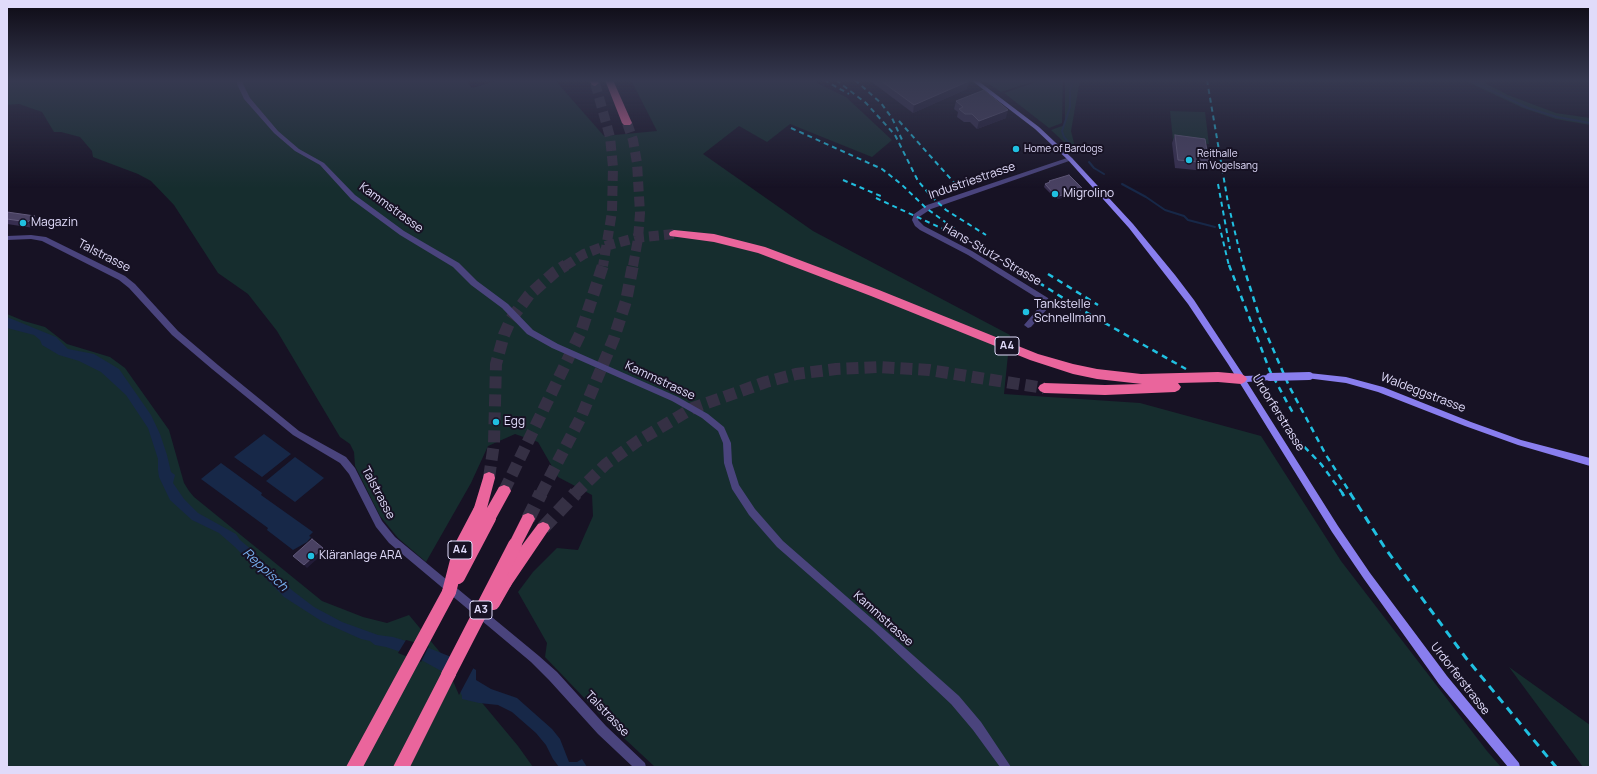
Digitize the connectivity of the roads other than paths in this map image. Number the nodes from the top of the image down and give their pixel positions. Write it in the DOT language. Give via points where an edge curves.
graph roads {
  1 [pos="262,116"];
  2 [pos="624,116"];
  3 [pos="1021,116"];
  4 [pos="627,123"];
  5 [pos="1070,159"];
  6 [pos="926,208"];
  7 [pos="674,234"];
  8 [pos="7,238"];
  9 [pos="1028,325"];
  10 [pos="1242,379"];
  11 [pos="1044,388"];
  12 [pos="1590,462"];
  13 [pos="489,478"];
  14 [pos="504,491"];
  15 [pos="484,514"];
  16 [pos="528,519"];
  17 [pos="543,528"];
  18 [pos="520,549"];
  19 [pos="354,767"];
  20 [pos="401,767"];
  21 [pos="641,767"];
  22 [pos="1006,767"];
  23 [pos="1515,767"];
  1 -- 22 [label="street, Kammstrasse" via="297,150 322,164 353,197 402,233 456,265 474,283 505,306 530,332 555,346 675,399 705,416 721,429 727,443 728,463 735,486 757,517 780,544 955,700"];
  2 -- 4 [label="highway"];
  3 -- 5 [label="main road, Urdorferstrasse"];
  5 -- 6 [label="street, Industriestrasse"];
  5 -- 10 [label="main road, Urdorferstrasse" via="1131,226 1172,277"];
  6 -- 9 [label="street, Hans-Stutz-Strasse" via="916,216 917,224 970,253 1045,300 1046,305"];
  7 -- 10 [label="highway, A4" via="719,239 761,250 1034,357 1073,369 1141,379"];
  8 -- 21 [label="street, Talstrasse" via="44,239 122,278 175,333 215,367 296,433 343,460 352,471 379,524 392,540 544,667 595,723"];
  10 -- 11 [label="highway" via="1221,384 1105,390"];
  10 -- 12 [label="main road, Waldeggstrasse, bridge" via="1309,376 1346,380 1380,389 1522,443"];
  10 -- 23 [label="main road, Urdorferstrasse" via="1367,576 1443,680"];
  13 -- 15 [label="highway"];
  14 -- 15 [label="highway"];
  15 -- 19 [label="highway, bridge" via="449,592"];
  16 -- 18 [label="highway"];
  17 -- 18 [label="highway"];
  18 -- 20 [label="highway, bridge" via="496,599 468,650 448,675"];
}
